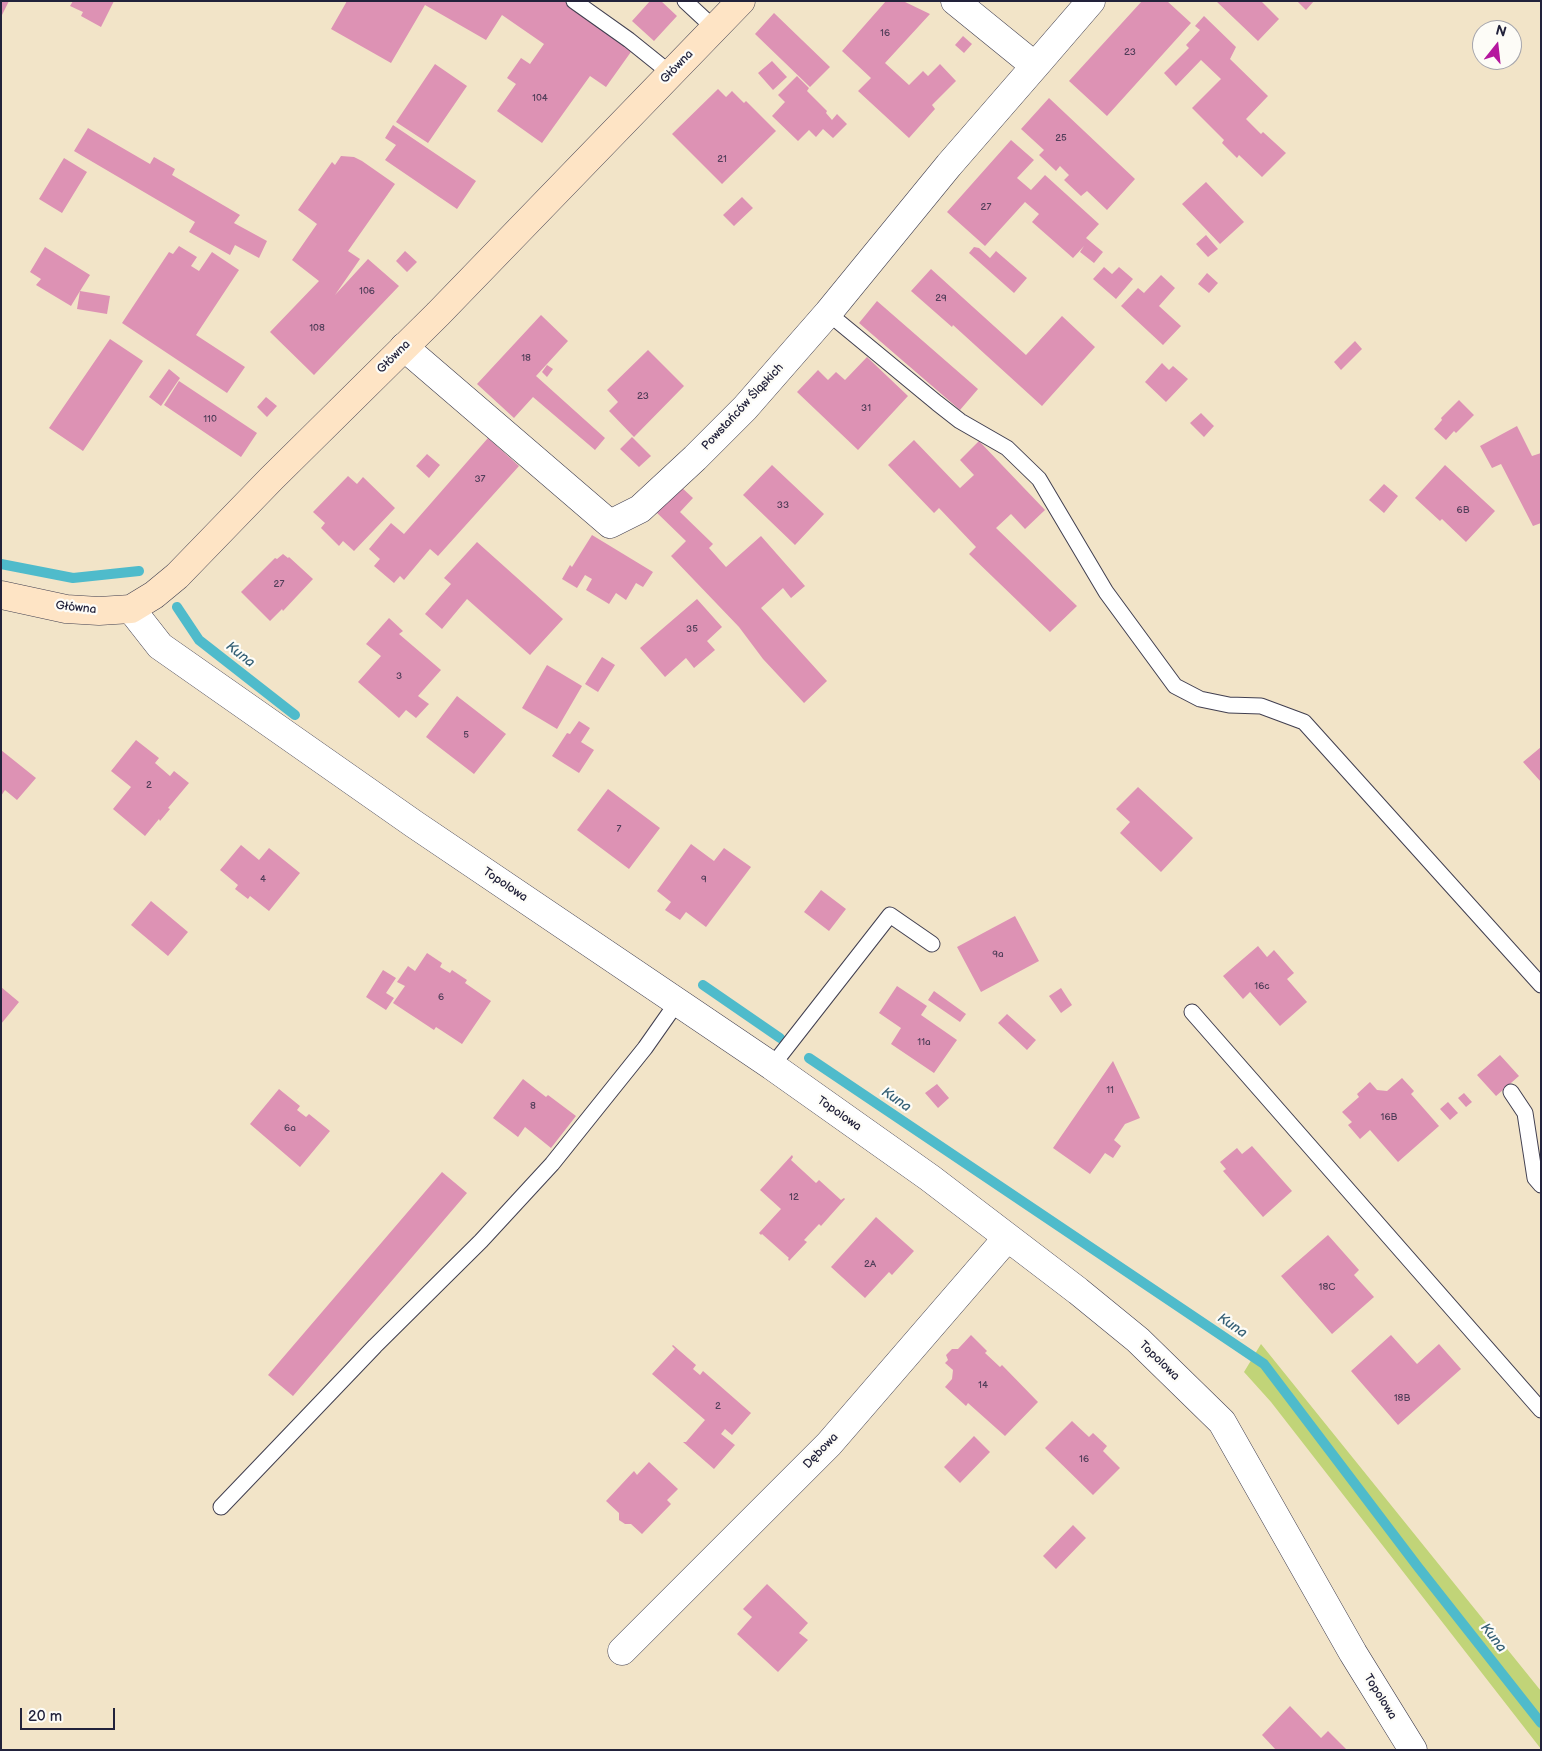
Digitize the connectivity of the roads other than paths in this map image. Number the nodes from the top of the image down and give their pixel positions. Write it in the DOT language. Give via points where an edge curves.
graph roads {
  1 [pos="574,1"];
  2 [pos="685,1"];
  3 [pos="740,1"];
  4 [pos="955,1"];
  5 [pos="1091,1"];
  6 [pos="714,28"];
  7 [pos="1035,66"];
  8 [pos="670,73"];
  9 [pos="828,313"];
  10 [pos="404,348"];
  11 [pos="1,595"];
  12 [pos="131,609"];
  13 [pos="932,944"];
  14 [pos="1541,985"];
  15 [pos="678,1001"];
  16 [pos="1192,1012"];
  17 [pos="772,1066"];
  18 [pos="1511,1092"];
  19 [pos="1541,1185"];
  20 [pos="1007,1238"];
  21 [pos="1541,1410"];
  22 [pos="221,1507"];
  23 [pos="622,1651"];
  24 [pos="1413,1750"];
  1 -- 8 [label="lane"];
  2 -- 6 [label="lane"];
  3 -- 6 [label="street, Główna"];
  4 -- 7 [label="street"];
  5 -- 7 [label="street, Powstańców Śląskich"];
  6 -- 8 [label="street, Główna"];
  7 -- 9 [label="street, Powstańców Śląskich"];
  8 -- 10 [label="street, Główna"];
  9 -- 10 [label="street, Powstańców Śląskich" via="745,408 695,458 640,509 610,524"];
  9 -- 14 [label="lane" via="937,403 1007,448 1039,479 1106,592 1175,686 1200,699 1229,705 1261,706 1304,722"];
  10 -- 12 [label="street, Główna" via="177,576 154,596"];
  11 -- 12 [label="street, Główna" via="66,609"];
  12 -- 15 [label="street, Topolowa" via="160,646 414,824"];
  13 -- 17 [label="lane" via="890,915"];
  15 -- 17 [label="street, Topolowa"];
  15 -- 22 [label="lane" via="645,1048 552,1164"];
  16 -- 21 [label="lane"];
  17 -- 20 [label="street, Topolowa" via="930,1178"];
  18 -- 19 [label="lane" via="1525,1113 1535,1178"];
  20 -- 23 [label="street, Dębowa" via="829,1444"];
  20 -- 24 [label="street, Topolowa" via="1138,1340 1222,1422 1353,1654"];
}
